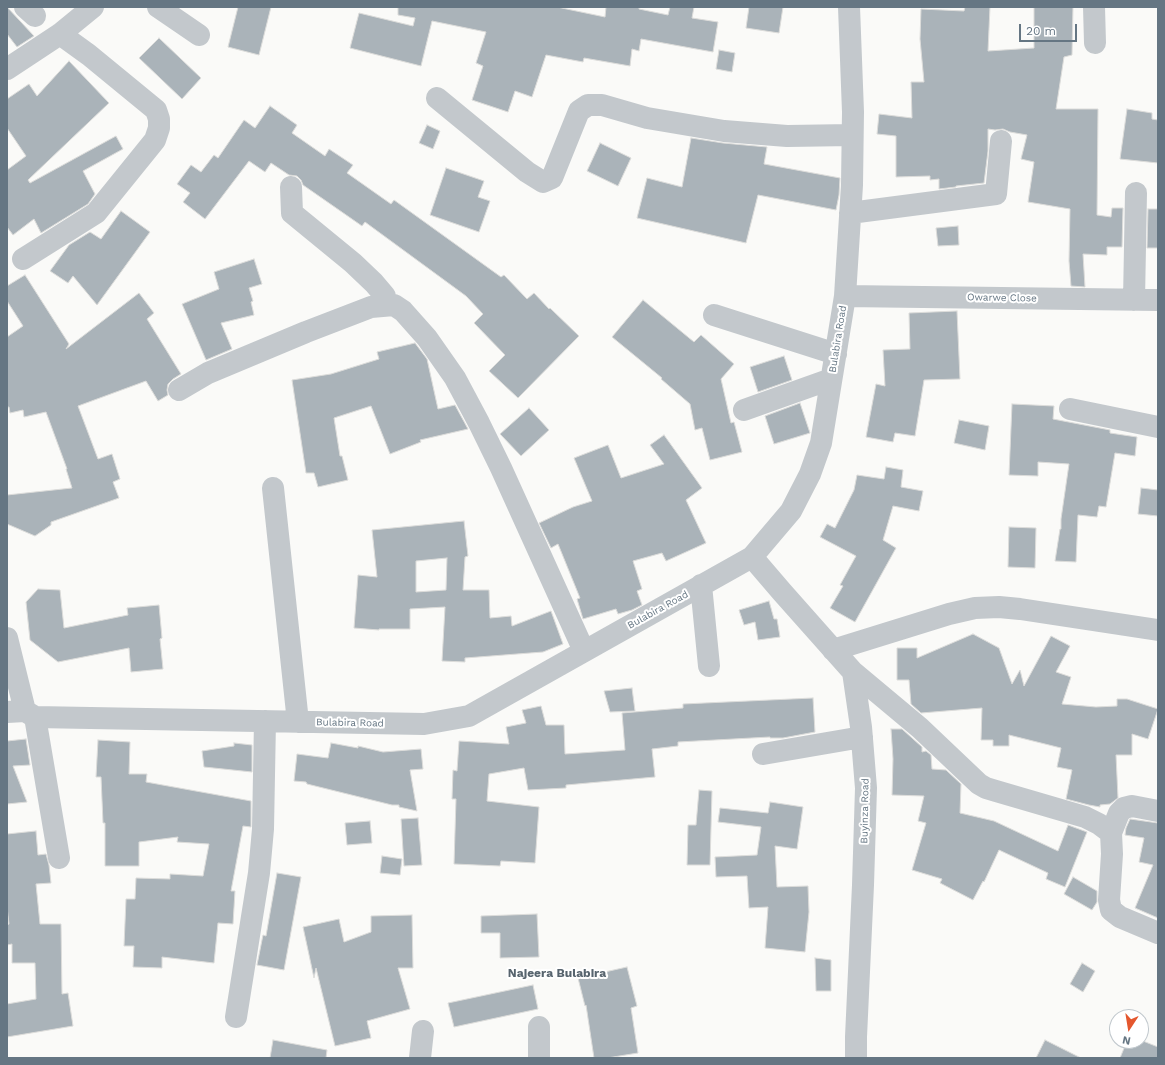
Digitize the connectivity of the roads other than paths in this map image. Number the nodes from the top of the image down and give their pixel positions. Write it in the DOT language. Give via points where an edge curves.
graph roads {
  1 [pos="93,7"];
  2 [pos="158,7"];
  3 [pos="849,7"];
  4 [pos="1094,7"];
  5 [pos="60,34"];
  6 [pos="199,35"];
  7 [pos="1094,43"];
  8 [pos="7,69"];
  9 [pos="437,98"];
  10 [pos="852,135"];
  11 [pos="1001,141"];
  12 [pos="291,187"];
  13 [pos="1136,193"];
  14 [pos="850,214"];
  15 [pos="23,259"];
  16 [pos="845,296"];
  17 [pos="1134,300"];
  18 [pos="1158,300"];
  19 [pos="385,305"];
  20 [pos="714,315"];
  21 [pos="836,354"];
  22 [pos="831,379"];
  23 [pos="179,390"];
  24 [pos="1070,409"];
  25 [pos="744,410"];
  26 [pos="1158,427"];
  27 [pos="273,488"];
  28 [pos="752,557"];
  29 [pos="701,585"];
  30 [pos="1158,630"];
  31 [pos="7,638"];
  32 [pos="833,650"];
  33 [pos="584,651"];
  34 [pos="709,666"];
  35 [pos="853,672"];
  36 [pos="22,713"];
  37 [pos="265,721"];
  38 [pos="298,722"];
  39 [pos="862,737"];
  40 [pos="763,754"];
  41 [pos="1158,811"];
  42 [pos="1111,833"];
  43 [pos="59,858"];
  44 [pos="1158,933"];
  45 [pos="236,1017"];
  46 [pos="539,1026"];
  47 [pos="423,1031"];
  48 [pos="420,1058"];
  49 [pos="539,1058"];
  50 [pos="856,1058"];
  1 -- 5 [label="street"];
  2 -- 6 [label="street"];
  3 -- 10 [label="street, Bulabira Road"];
  4 -- 7 [label="street"];
  5 -- 8 [label="street"];
  5 -- 15 [label="street" via="156,110 159,128 155,140 96,213"];
  9 -- 10 [label="street" via="527,172 543,182 552,178 579,111 588,105 602,105 648,118 724,131 787,136"];
  10 -- 14 [label="street, Bulabira Road"];
  11 -- 14 [label="street" via="996,194"];
  12 -- 19 [label="street" via="292,213 374,282 385,296"];
  13 -- 17 [label="street"];
  14 -- 16 [label="street, Bulabira Road"];
  16 -- 17 [label="street, Owarwe Close"];
  16 -- 21 [label="street, Bulabira Road"];
  17 -- 18 [label="street, Owarwe Close"];
  19 -- 23 [label="street" via="371,307 306,332 208,373"];
  19 -- 33 [label="street" via="394,305 403,311 456,378 502,468"];
  20 -- 21 [label="street"];
  21 -- 22 [label="street, Bulabira Road"];
  22 -- 25 [label="street"];
  22 -- 28 [label="street, Bulabira Road" via="821,443 810,474 791,511"];
  24 -- 26 [label="street"];
  27 -- 38 [label="street"];
  28 -- 29 [label="street, Bulabira Road"];
  28 -- 32 [label="street"];
  29 -- 33 [label="street, Bulabira Road"];
  29 -- 34 [label="street"];
  30 -- 32 [label="street" via="1020,609 976,608"];
  31 -- 36 [label="street"];
  32 -- 35 [label="street"];
  33 -- 38 [label="street, Bulabira Road" via="469,716 424,724"];
  35 -- 39 [label="street, Buyinza Road"];
  35 -- 42 [label="street" via="920,728 983,786 1085,817"];
  36 -- 37 [label="street, Bulabira Road"];
  36 -- 43 [label="street"];
  37 -- 38 [label="street, Bulabira Road"];
  37 -- 45 [label="street" via="263,828 259,873"];
  39 -- 40 [label="street"];
  39 -- 50 [label="street, Buyinza Road" via="866,788"];
  41 -- 42 [label="street" via="1132,806 1124,808 1119,812"];
  42 -- 44 [label="street" via="1111,910 1120,917"];
  46 -- 49 [label="street"];
  47 -- 48 [label="street"];
}
